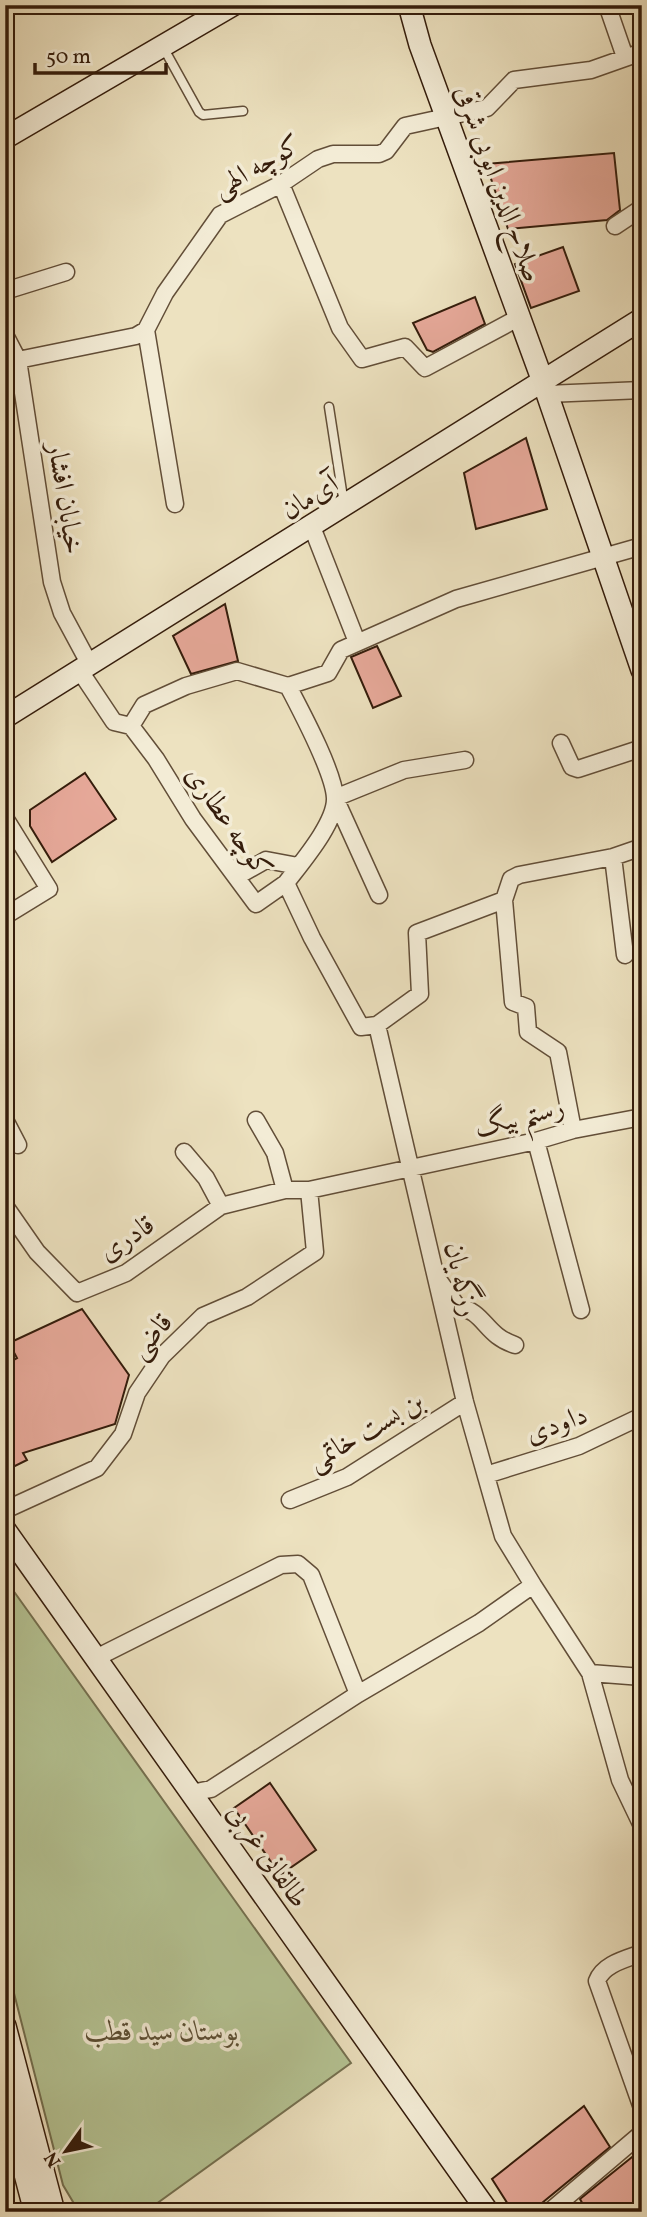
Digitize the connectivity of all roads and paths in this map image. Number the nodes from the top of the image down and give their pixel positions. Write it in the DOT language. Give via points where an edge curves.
graph roads {
  1 [pos="233,5"];
  2 [pos="402,5"];
  3 [pos="409,5"];
  4 [pos="607,5"];
  5 [pos="420,44"];
  6 [pos="162,46"];
  7 [pos="642,52"];
  8 [pos="625,57"];
  9 [pos="243,111"];
  10 [pos="446,117"];
  11 [pos="5,138"];
  12 [pos="281,184"];
  13 [pos="642,208"];
  14 [pos="615,226"];
  15 [pos="66,272"];
  16 [pos="5,291"];
  17 [pos="520,317"];
  18 [pos="642,319"];
  19 [pos="146,330"];
  20 [pos="6,339"];
  21 [pos="18,360"];
  22 [pos="545,387"];
  23 [pos="642,390"];
  24 [pos="328,407"];
  25 [pos="175,504"];
  26 [pos="345,507"];
  27 [pos="312,527"];
  28 [pos="642,546"];
  29 [pos="603,556"];
  30 [pos="358,642"];
  31 [pos="85,668"];
  32 [pos="642,670"];
  33 [pos="288,686"];
  34 [pos="5,717"];
  35 [pos="131,726"];
  36 [pos="561,743"];
  37 [pos="642,748"];
  38 [pos="465,760"];
  39 [pos="335,798"];
  40 [pos="5,818"];
  41 [pos="642,847"];
  42 [pos="613,857"];
  43 [pos="298,866"];
  44 [pos="236,877"];
  45 [pos="286,883"];
  46 [pos="379,895"];
  47 [pos="504,900"];
  48 [pos="5,916"];
  49 [pos="625,955"];
  50 [pos="377,1025"];
  51 [pos="642,1117"];
  52 [pos="5,1120"];
  53 [pos="256,1120"];
  54 [pos="573,1130"];
  55 [pos="536,1141"];
  56 [pos="18,1145"];
  57 [pos="184,1152"];
  58 [pos="410,1168"];
  59 [pos="285,1190"];
  60 [pos="309,1190"];
  61 [pos="5,1206"];
  62 [pos="221,1206"];
  63 [pos="435,1274"];
  64 [pos="581,1310"];
  65 [pos="515,1345"];
  66 [pos="465,1402"];
  67 [pos="642,1416"];
  68 [pos="486,1475"];
  69 [pos="290,1500"];
  70 [pos="5,1510"];
  71 [pos="5,1530"];
  72 [pos="533,1585"];
  73 [pos="96,1658"];
  74 [pos="590,1673"];
  75 [pos="642,1677"];
  76 [pos="358,1694"];
  77 [pos="191,1793"];
  78 [pos="642,1826"];
  79 [pos="642,1953"];
  80 [pos="5,2026"];
  81 [pos="5,2098"];
  82 [pos="642,2109"];
  83 [pos="642,2133"];
  84 [pos="36,2212"];
  85 [pos="54,2212"];
  86 [pos="488,2212"];
  87 [pos="549,2212"];
  1 -- 6 [label="street"];
  2 -- 5 [label="street"];
  3 -- 5 [label="street, صلاح الدین ایوبی شرقی"];
  4 -- 8 [label="street"];
  5 -- 10 [label="street, صلاح الدین ایوبی شرقی"];
  6 -- 9 [label="lane" via="199,112"];
  6 -- 11 [label="street"];
  7 -- 8 [label="street, کوچه الهی"];
  8 -- 10 [label="street, کوچه الهی" via="591,70 520,78 487,107"];
  10 -- 12 [label="street, کوچه الهی" via="405,126 379,154 333,154 318,159"];
  10 -- 17 [label="street, صلاح الدین ایوبی شرقی"];
  12 -- 17 [label="street" via="340,328 362,359 405,347 425,368"];
  12 -- 19 [label="street, کوچه الهی" via="214,220"];
  13 -- 14 [label="street"];
  15 -- 16 [label="street"];
  17 -- 22 [label="street, صلاح الدین ایوبی شرقی"];
  18 -- 22 [label="street, آی‌مان"];
  19 -- 21 [label="street"];
  19 -- 25 [label="street"];
  20 -- 21 [label="street, خیابان افشار"];
  21 -- 31 [label="street, خیابان افشار" via="52,582"];
  22 -- 23 [label="street"];
  22 -- 26 [label="street, آی‌مان"];
  22 -- 29 [label="street, صلاح الدین ایوبی شرقی"];
  24 -- 26 [label="lane"];
  26 -- 27 [label="street, آی‌مان"];
  27 -- 30 [label="street"];
  27 -- 31 [label="street, آی‌مان"];
  28 -- 29 [label="street"];
  29 -- 30 [label="street" via="456,599"];
  29 -- 32 [label="street, صلاح الدین ایوبی شرقی"];
  30 -- 33 [label="street" via="341,650 328,673"];
  31 -- 34 [label="street, آی‌مان"];
  31 -- 35 [label="street, کوچه عطاری" via="114,722"];
  33 -- 35 [label="street" via="237,671 144,705"];
  33 -- 39 [label="street" via="317,745"];
  35 -- 44 [label="street, کوچه عطاری"];
  36 -- 37 [label="street" via="572,767 578,769"];
  38 -- 39 [label="street" via="404,770"];
  39 -- 43 [label="street" via="324,830"];
  39 -- 46 [label="street"];
  40 -- 48 [label="street" via="49,889"];
  41 -- 42 [label="street"];
  42 -- 47 [label="street" via="519,875 511,879"];
  42 -- 49 [label="street"];
  43 -- 44 [label="street" via="266,860"];
  43 -- 45 [label="street"];
  44 -- 45 [label="street, کوچه عطاری" via="256,904"];
  45 -- 50 [label="street, کوچه عطاری" via="361,1027"];
  47 -- 50 [label="street" via="416,933 419,994"];
  47 -- 54 [label="street" via="513,1002 526,1007 528,1032 558,1052"];
  50 -- 58 [label="street, رزگه یان"];
  51 -- 54 [label="street, رستم بیگ"];
  52 -- 56 [label="street"];
  53 -- 59 [label="street" via="275,1153"];
  54 -- 55 [label="street, رستم بیگ"];
  55 -- 58 [label="street, رستم بیگ"];
  55 -- 64 [label="street"];
  57 -- 62 [label="street"];
  58 -- 60 [label="street, رستم بیگ"];
  58 -- 63 [label="street, رزگه یان"];
  59 -- 60 [label="street, قادری"];
  59 -- 62 [label="street, قادری"];
  60 -- 70 [label="street, قاضی" via="315,1252 247,1297 203,1316 162,1356 137,1393 123,1434 97,1468"];
  61 -- 62 [label="street, قادری" via="37,1252 77,1293 126,1273"];
  63 -- 65 [label="street" via="457,1306 472,1309 497,1339"];
  63 -- 66 [label="street, رزگه یان"];
  66 -- 68 [label="street, رزگه یان"];
  66 -- 69 [label="street, بن بست خاتمی" via="347,1477"];
  67 -- 68 [label="street, داودی" via="579,1446"];
  68 -- 72 [label="street, رزگه یان" via="503,1536"];
  71 -- 73 [label="street, طالقانی غربی"];
  72 -- 74 [label="street, رزگه یان"];
  72 -- 76 [label="street" via="479,1623"];
  73 -- 76 [label="street" via="281,1565 298,1564 311,1575"];
  73 -- 77 [label="street, طالقانی غربی"];
  74 -- 75 [label="street"];
  74 -- 78 [label="street, رزگه یان" via="620,1780"];
  76 -- 77 [label="street" via="211,1789"];
  77 -- 86 [label="street, طالقانی غربی"];
  79 -- 82 [label="street" via="600,1972 597,1981"];
  80 -- 85 [label="street"];
  81 -- 84 [label="street"];
  83 -- 87 [label="street"];
}
